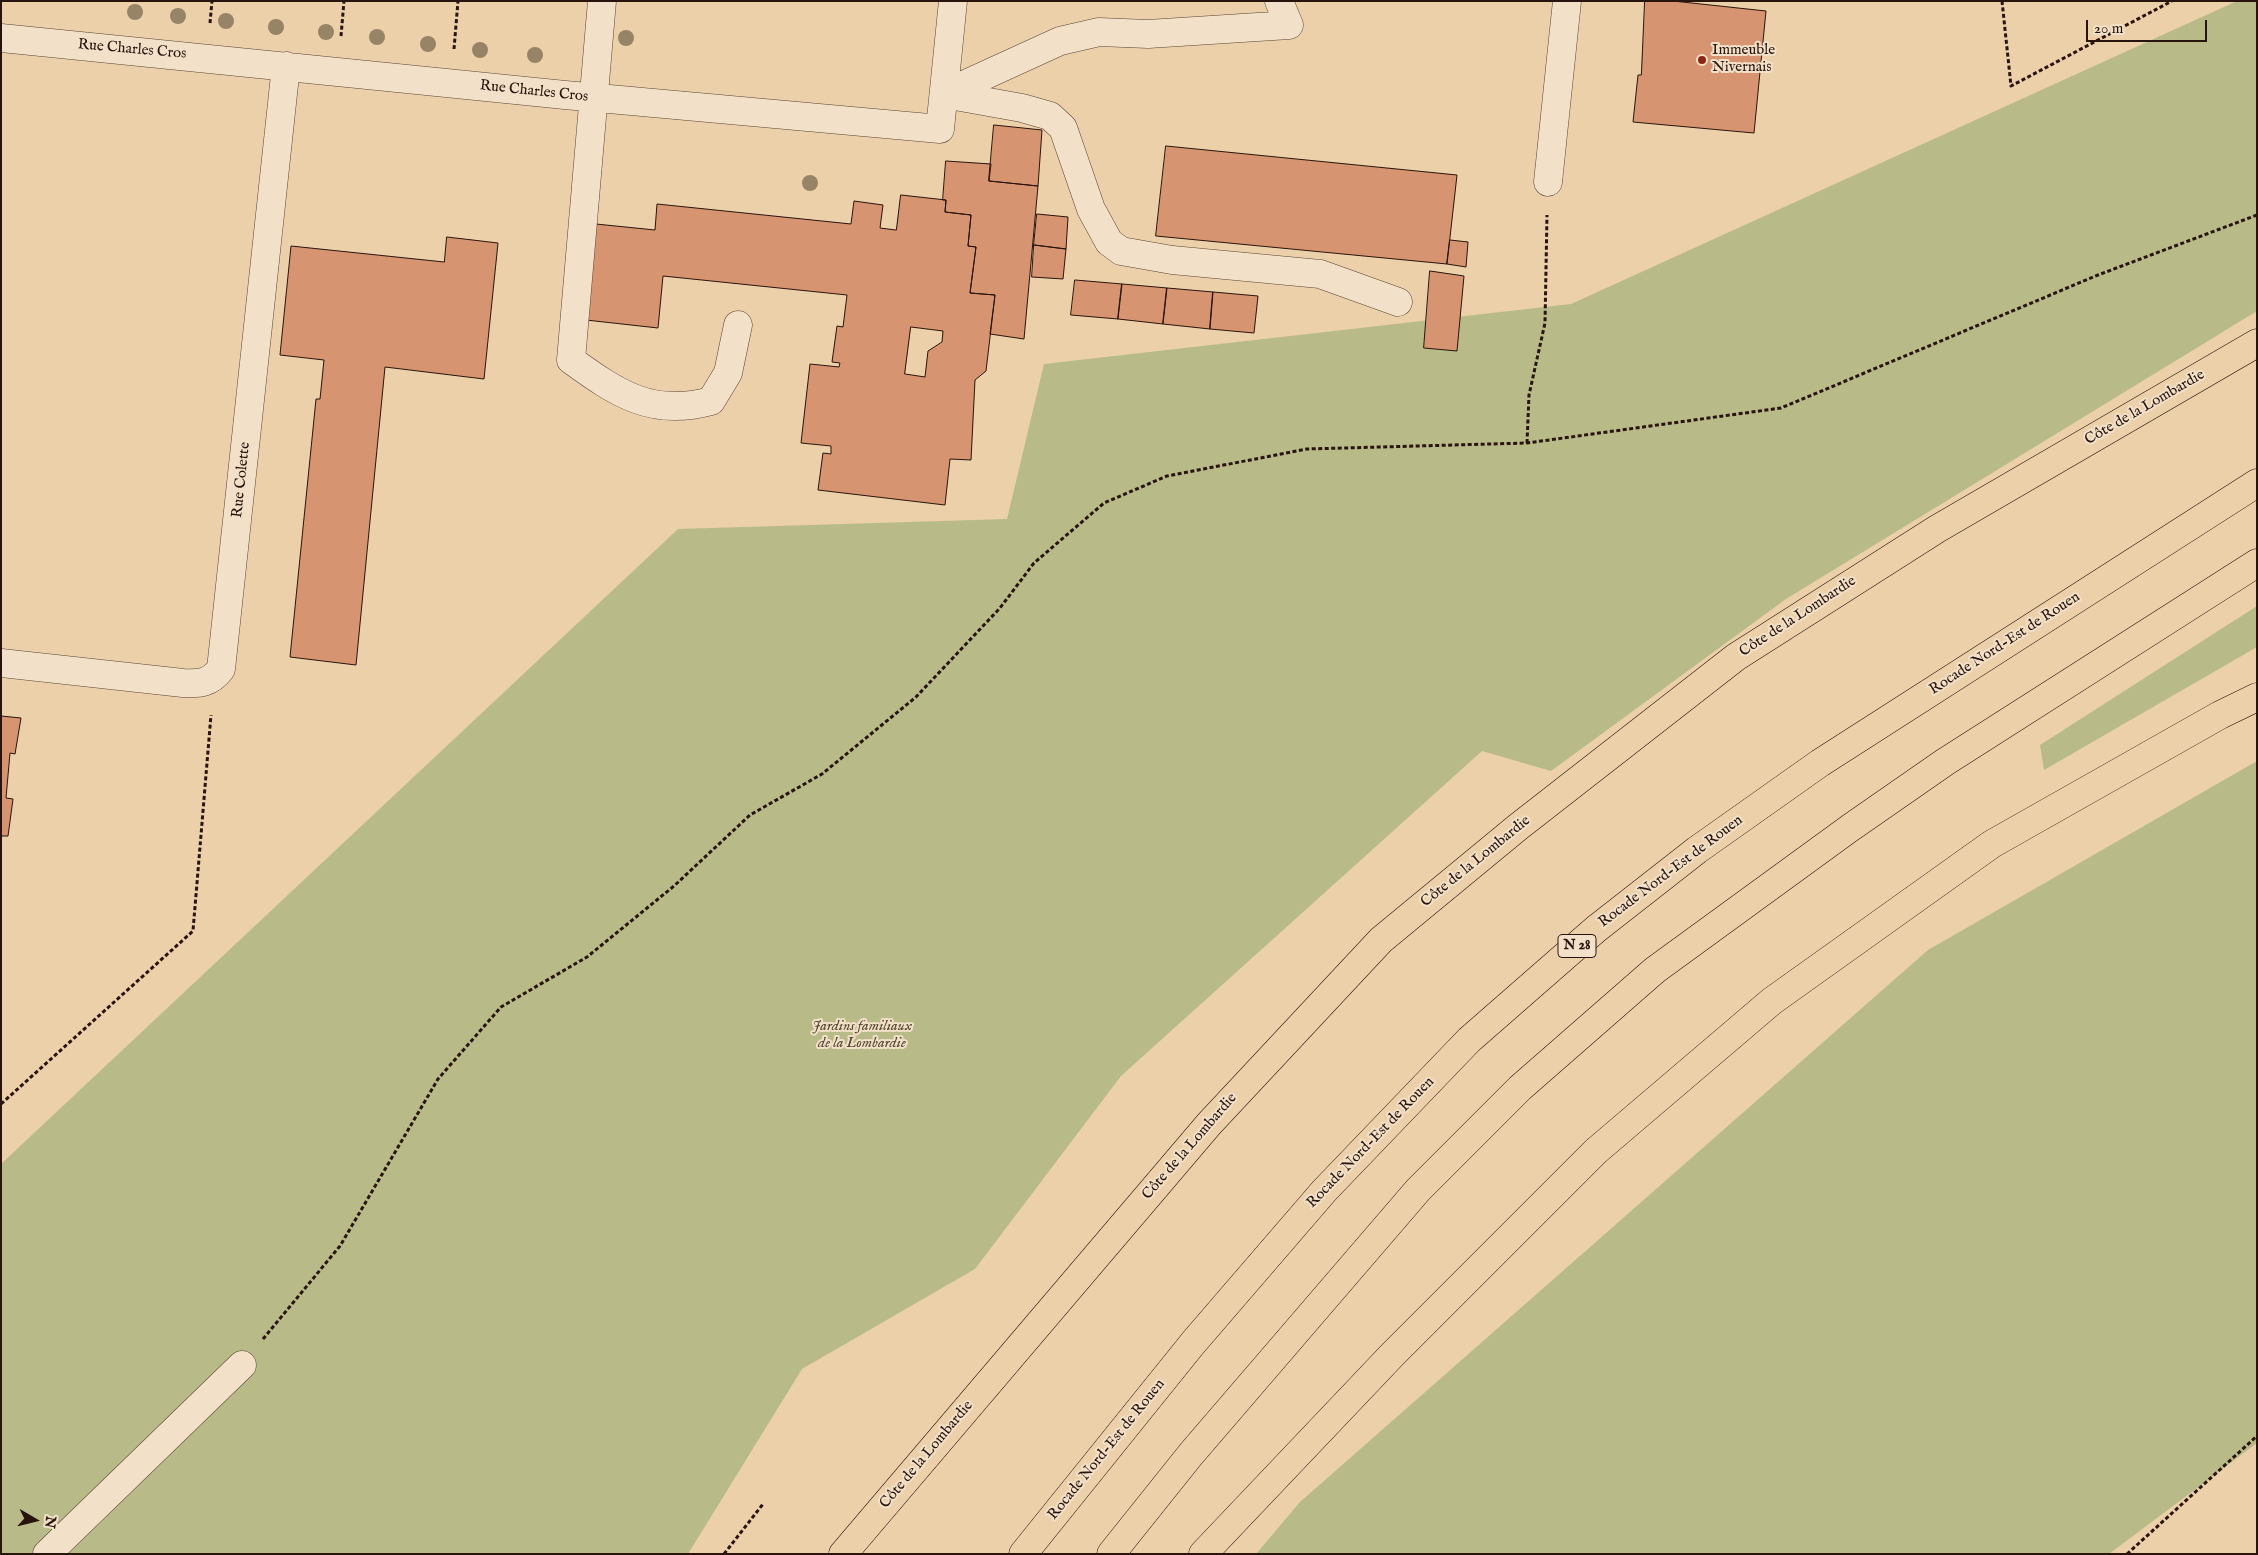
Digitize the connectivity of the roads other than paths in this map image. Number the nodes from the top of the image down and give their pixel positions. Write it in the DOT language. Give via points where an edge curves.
graph roads {
  1 [pos="602,1"];
  2 [pos="953,1"];
  3 [pos="1279,1"];
  4 [pos="1567,1"];
  5 [pos="1,38"];
  6 [pos="286,66"];
  7 [pos="944,94"];
  8 [pos="594,98"];
  9 [pos="1548,182"];
  10 [pos="1398,302"];
  11 [pos="738,325"];
  12 [pos="2257,343"];
  13 [pos="2257,483"];
  14 [pos="2257,563"];
  15 [pos="1,663"];
  16 [pos="2257,697"];
  17 [pos="242,1365"];
  18 [pos="47,1554"];
  19 [pos="843,1554"];
  20 [pos="1023,1554"];
  21 [pos="1111,1554"];
  22 [pos="1203,1554"];
  1 -- 8 [label="street"];
  2 -- 7 [label="street, Rue Charles Cros"];
  3 -- 7 [label="street" via="1289,25 1148,34 1099,32 1060,41"];
  4 -- 9 [label="street"];
  5 -- 6 [label="street, Rue Charles Cros"];
  6 -- 8 [label="street, Rue Charles Cros"];
  6 -- 15 [label="street, Rue Colette" via="221,669 214,678 202,684"];
  7 -- 8 [label="street, Rue Charles Cros" via="940,129"];
  7 -- 10 [label="street" via="1050,116 1063,128 1091,209 1109,242 1121,250 1172,260 1320,274"];
  8 -- 11 [label="street" via="571,360 640,402 687,407 711,401 728,373"];
  12 -- 19 [label="main road, Côte de la Lombardie" via="1937,529 1736,657 1518,827 1381,940 1209,1124"];
  13 -- 20 [label="main road, Rocade Nord-Est de Rouen / N 28" via="1820,763 1696,850 1596,928 1469,1040 1324,1191 1193,1343"];
  14 -- 21 [label="main road" via="1946,762 1655,970 1520,1088 1418,1190 1261,1371"];
  16 -- 22 [label="main road" via="1992,844 1772,1002 1596,1151 1392,1356"];
  17 -- 18 [label="street"];
}
